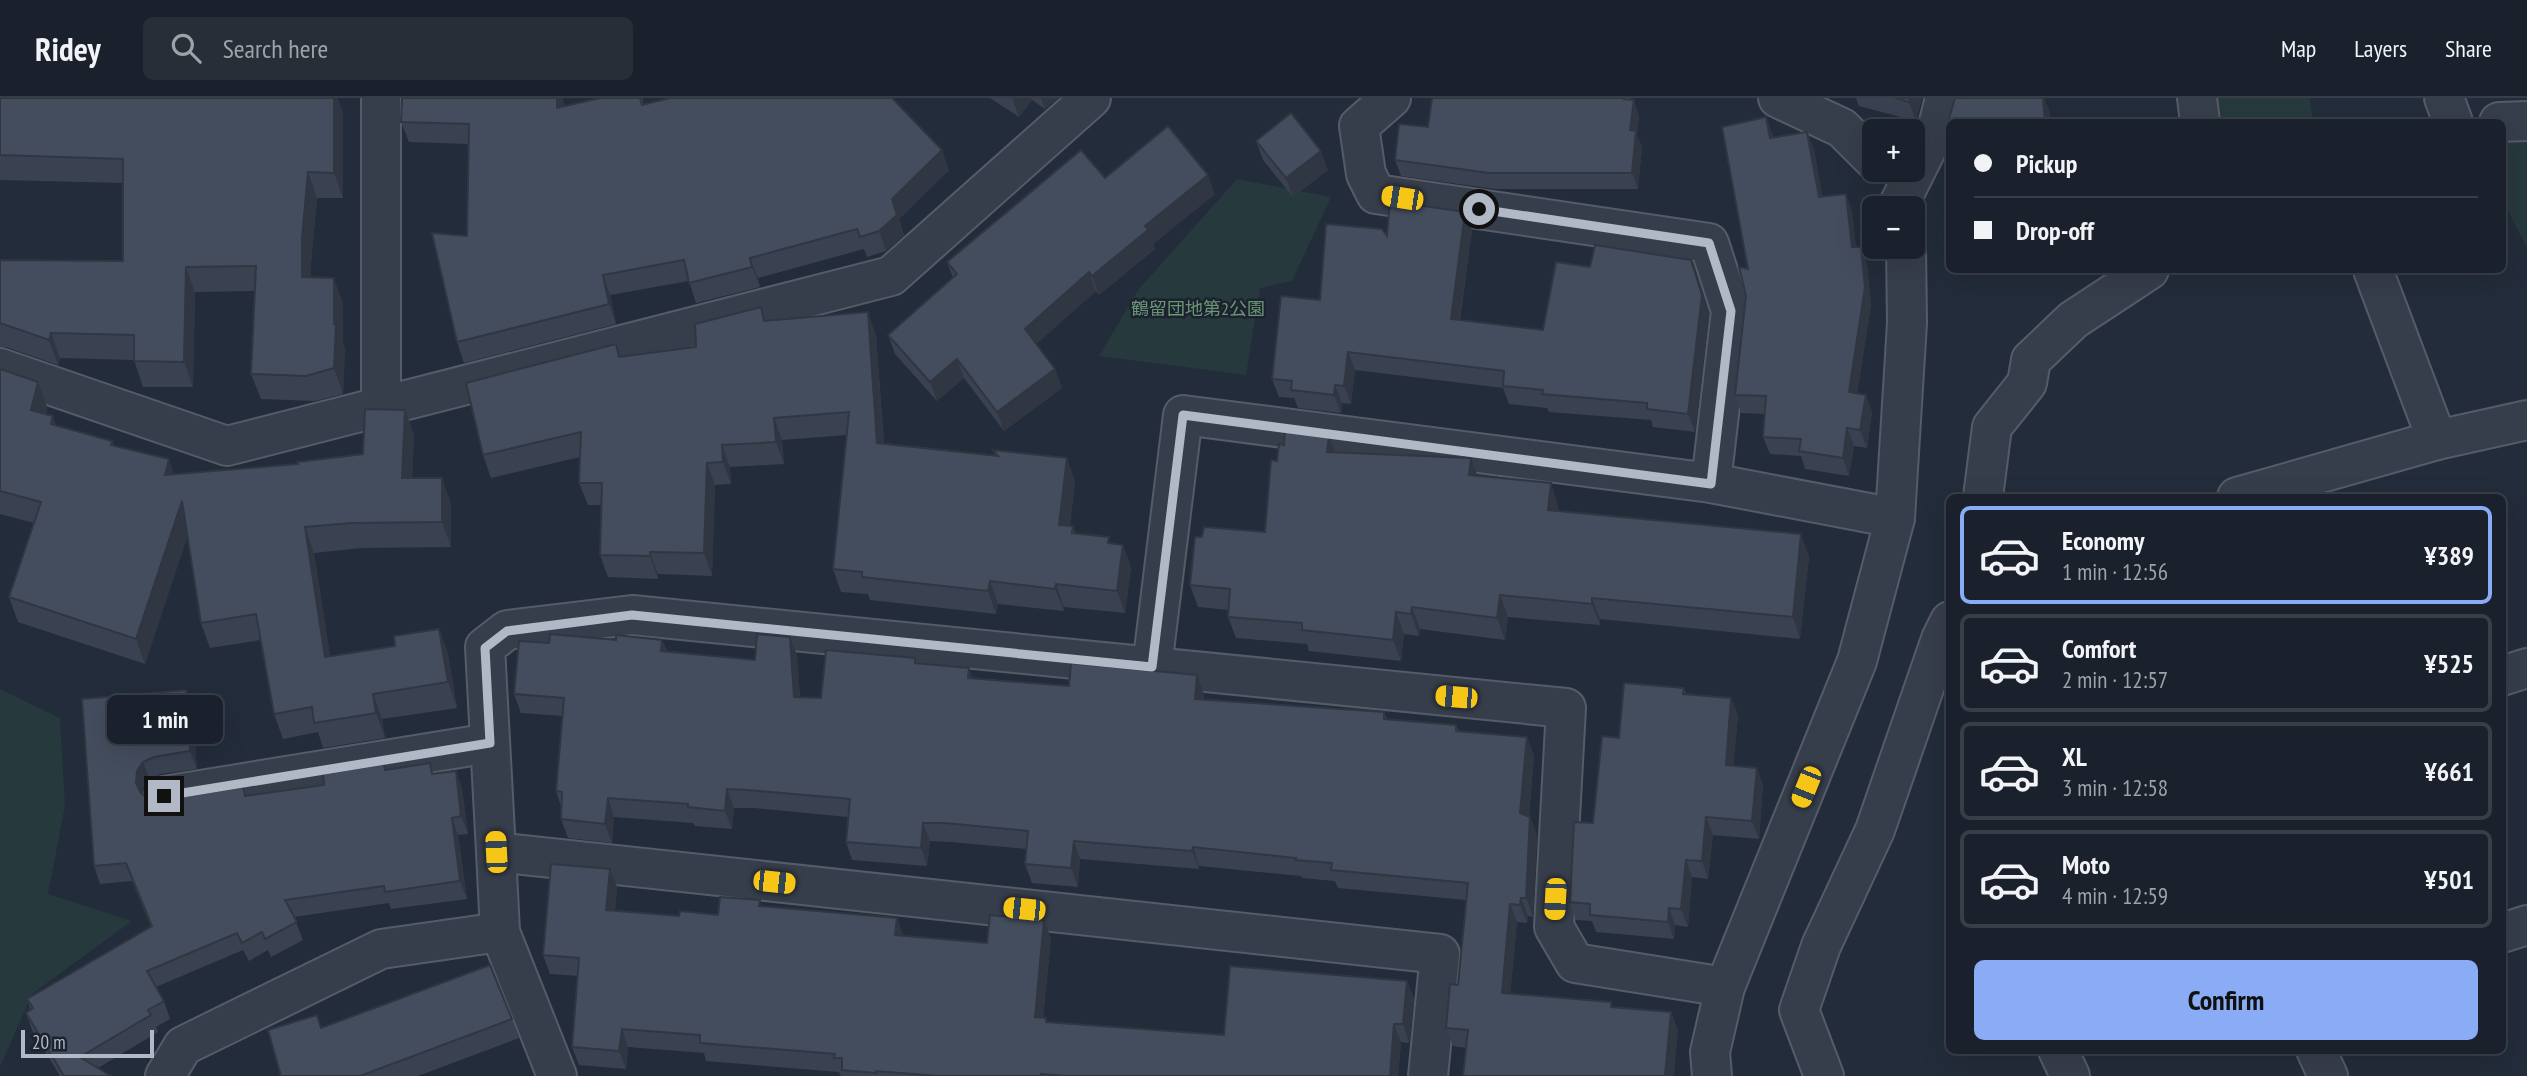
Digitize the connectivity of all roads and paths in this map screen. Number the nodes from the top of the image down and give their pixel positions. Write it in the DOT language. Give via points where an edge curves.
graph roads {
  1 [pos="381,98"];
  2 [pos="1091,98"];
  3 [pos="1391,98"];
  4 [pos="1778,98"];
  5 [pos="1945,98"];
  6 [pos="2197,98"];
  7 [pos="2444,98"];
  8 [pos="2200,119"];
  9 [pos="2452,119"];
  10 [pos="2527,121"];
  11 [pos="2506,122"];
  12 [pos="1862,148"];
  13 [pos="1903,196"];
  14 [pos="1906,259"];
  15 [pos="2144,273"];
  16 [pos="2374,273"];
  17 [pos="0,368"];
  18 [pos="381,405"];
  19 [pos="2527,419"];
  20 [pos="2437,440"];
  21 [pos="1711,484"];
  22 [pos="1983,494"];
  23 [pos="2248,494"];
  24 [pos="1895,518"];
  25 [pos="1946,629"];
  26 [pos="1152,667"];
  27 [pos="2527,668"];
  28 [pos="2506,675"];
  29 [pos="490,743"];
  30 [pos="164,796"];
  31 [pos="496,852"];
  32 [pos="2527,925"];
  33 [pos="500,932"];
  34 [pos="2506,932"];
  35 [pos="1725,987"];
  36 [pos="2060,1054"];
  37 [pos="2318,1054"];
  38 [pos="165,1076"];
  39 [pos="557,1076"];
  40 [pos="1428,1076"];
  41 [pos="1712,1076"];
  42 [pos="1824,1076"];
  43 [pos="2070,1076"];
  44 [pos="2328,1076"];
  1 -- 18 [label="street"];
  2 -- 18 [label="street" via="891,276"];
  3 -- 21 [label="street" via="1359,126 1366,174 1376,194 1709,243 1731,311"];
  4 -- 12 [label="street" via="1842,128"];
  5 -- 13 [label="street" via="1938,126"];
  6 -- 8 [label="street"];
  7 -- 9 [label="street"];
  10 -- 11 [label="street"];
  14 -- 24 [label="street" via="1907,323"];
  15 -- 22 [label="street" via="2073,320 2031,360 2027,383 1992,427"];
  16 -- 20 [label="street"];
  17 -- 18 [label="street" via="227,446"];
  19 -- 20 [label="street"];
  20 -- 23 [label="street"];
  21 -- 24 [label="street"];
  21 -- 26 [label="street" via="1183,415"];
  24 -- 35 [label="street" via="1857,661"];
  25 -- 42 [label="street" via="1875,830 1821,946 1799,1010"];
  26 -- 29 [label="street" via="632,615 507,631 485,648"];
  26 -- 35 [label="street" via="1566,708 1554,927 1575,963"];
  27 -- 28 [label="street"];
  29 -- 30 [label="street"];
  29 -- 31 [label="street"];
  31 -- 33 [label="street"];
  31 -- 40 [label="street" via="1440,954"];
  32 -- 34 [label="street"];
  33 -- 38 [label="street" via="381,949 183,1046"];
  33 -- 39 [label="street"];
  35 -- 41 [label="street" via="1710,1052"];
  36 -- 43 [label="street"];
  37 -- 44 [label="street"];
}
